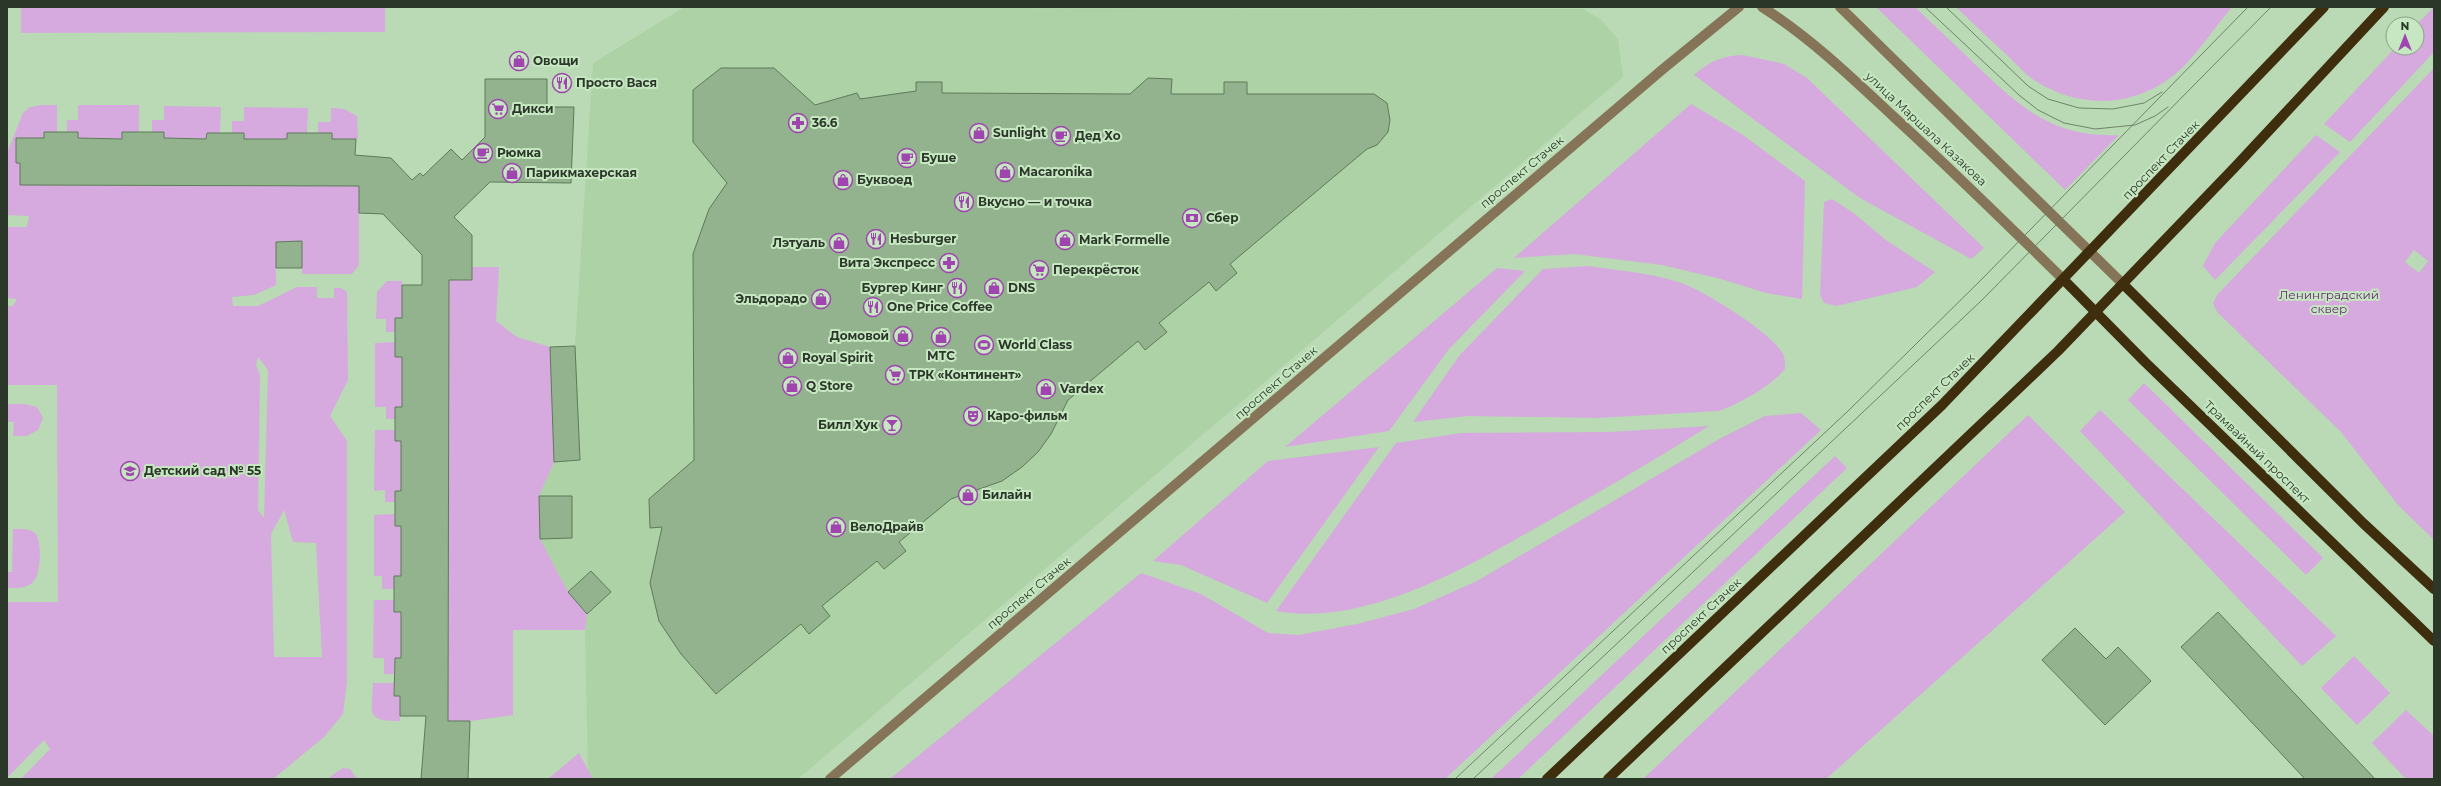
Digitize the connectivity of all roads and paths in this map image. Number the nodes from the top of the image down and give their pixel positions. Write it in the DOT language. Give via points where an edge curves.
graph roads {
  1 [pos="1739,7"];
  2 [pos="1762,7"];
  3 [pos="1840,7"];
  4 [pos="2324,7"];
  5 [pos="2384,7"];
  6 [pos="2092,251"];
  7 [pos="2064,280"];
  8 [pos="2123,284"];
  9 [pos="2096,312"];
  10 [pos="2434,589"];
  11 [pos="2434,640"];
  12 [pos="830,779"];
  13 [pos="1547,779"];
  14 [pos="1608,779"];
  1 -- 12 [label="street, проспект Стачек" via="1651,79"];
  2 -- 7 [label="street, улица Маршала Казакова" via="1785,21 1832,60 1955,173"];
  3 -- 6 [label="street, улица Маршала Казакова"];
  4 -- 6 [label="main road, проспект Стачек"];
  5 -- 8 [label="main road"];
  6 -- 7 [label="main road, проспект Стачек"];
  6 -- 8 [label="street, Трамвайный проспект"];
  7 -- 9 [label="main road, Трамвайный проспект"];
  7 -- 13 [label="main road, проспект Стачек" via="1936,410"];
  8 -- 9 [label="main road"];
  8 -- 10 [label="main road, Трамвайный проспект" via="2363,523"];
  9 -- 11 [label="main road, Трамвайный проспект"];
  9 -- 14 [label="main road" via="1935,470"];
}
